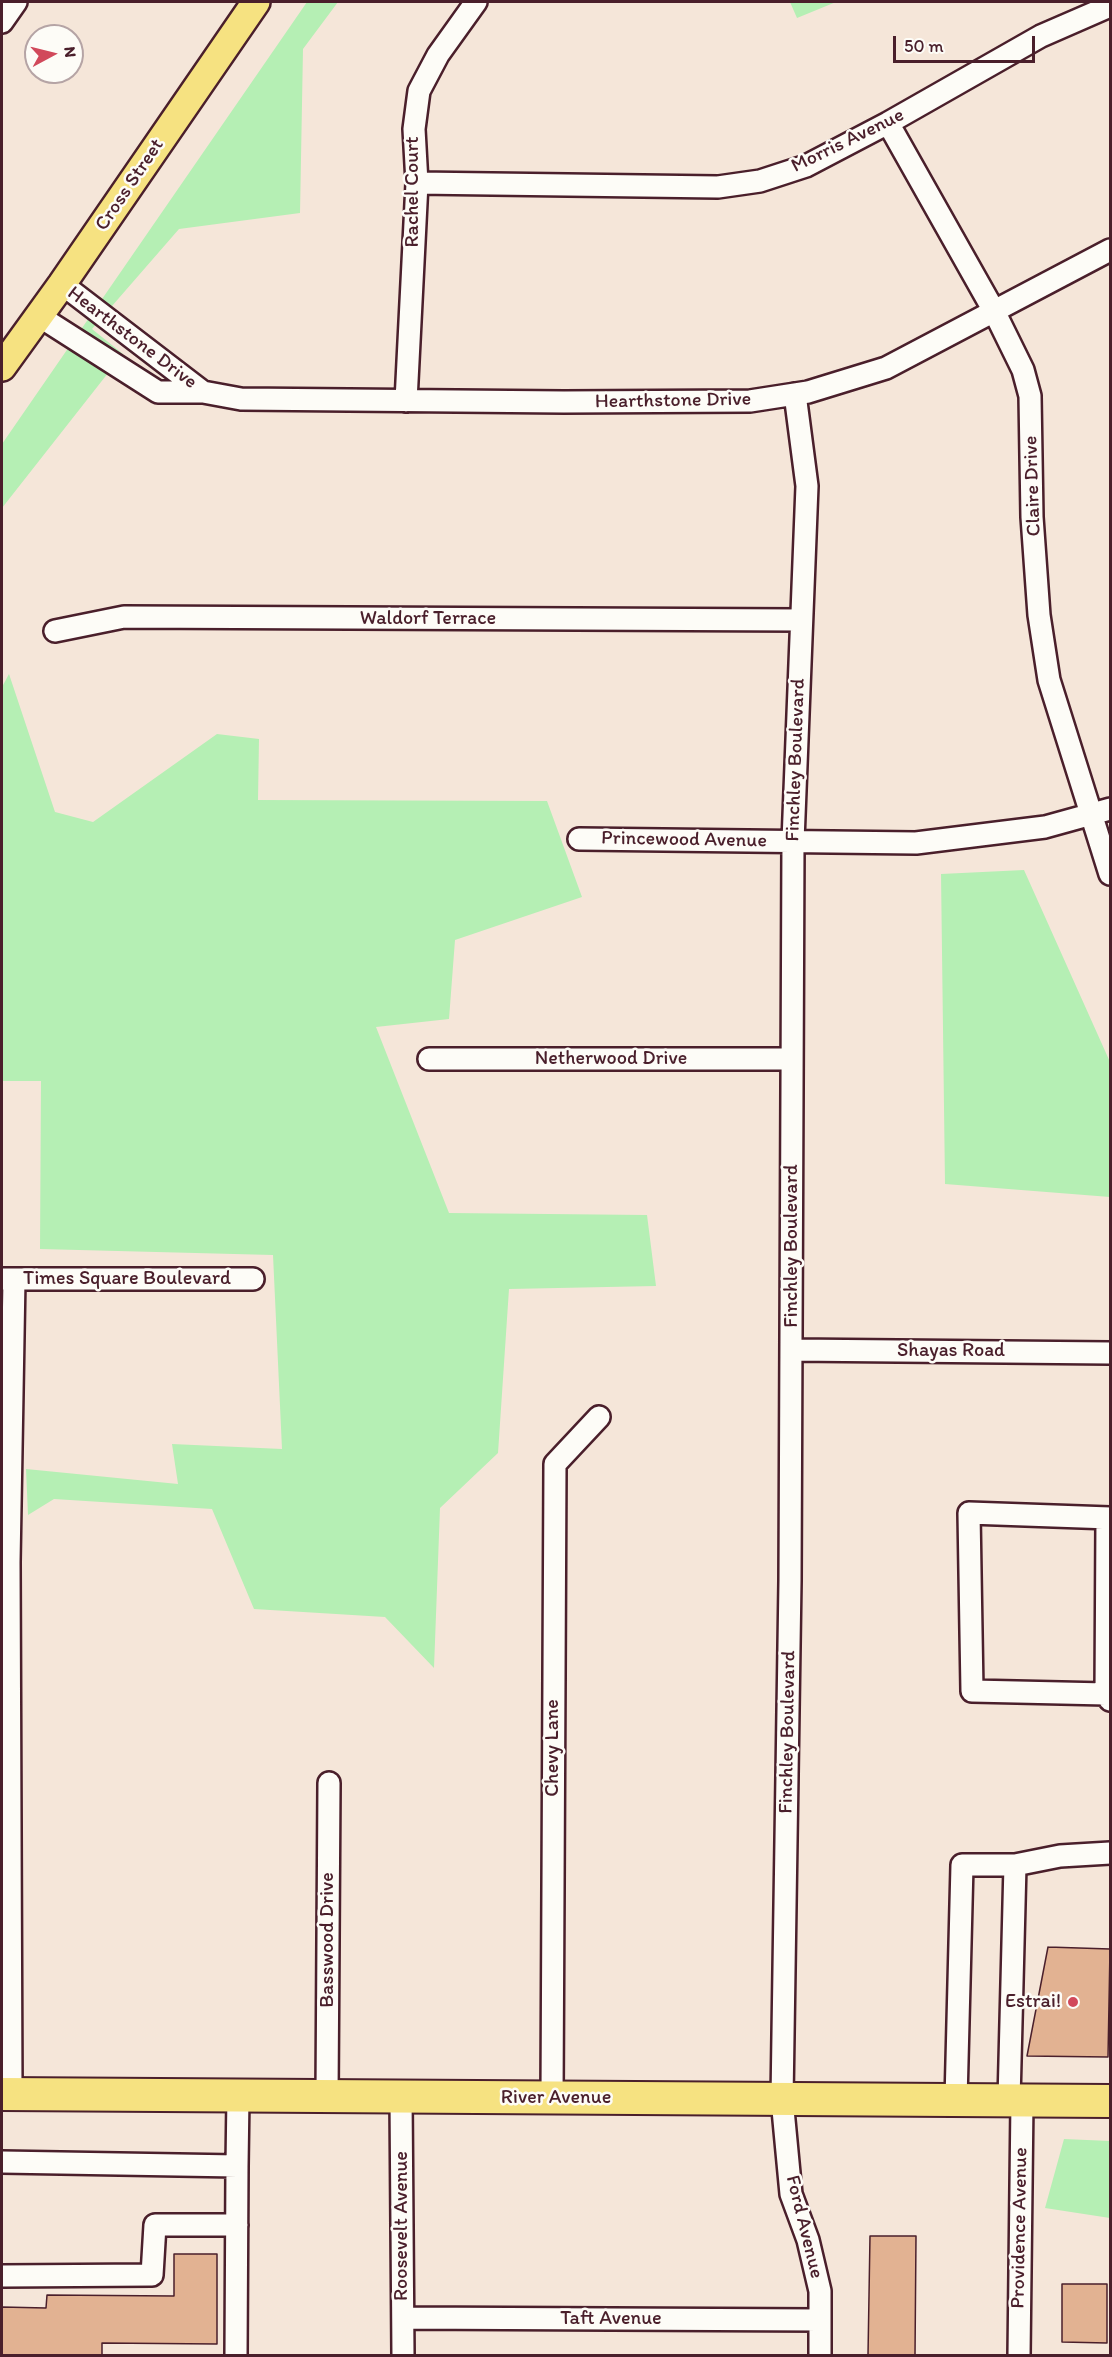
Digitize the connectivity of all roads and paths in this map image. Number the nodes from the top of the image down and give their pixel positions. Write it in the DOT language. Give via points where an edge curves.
graph roads {
  1 [pos="16,2"];
  2 [pos="256,2"];
  3 [pos="476,2"];
  4 [pos="1110,6"];
  5 [pos="2,22"];
  6 [pos="888,123"];
  7 [pos="417,183"];
  8 [pos="1110,250"];
  9 [pos="62,284"];
  10 [pos="994,311"];
  11 [pos="39,316"];
  12 [pos="2,368"];
  13 [pos="203,392"];
  14 [pos="795,394"];
  15 [pos="406,400"];
  16 [pos="801,620"];
  17 [pos="55,631"];
  18 [pos="1110,809"];
  19 [pos="1089,814"];
  20 [pos="579,838"];
  21 [pos="793,841"];
  22 [pos="1110,874"];
  23 [pos="429,1059"];
  24 [pos="792,1059"];
  25 [pos="8,1279"];
  26 [pos="253,1280"];
  27 [pos="792,1350"];
  28 [pos="1110,1353"];
  29 [pos="599,1417"];
  30 [pos="6,1455"];
  31 [pos="1109,1518"];
  32 [pos="5,1562"];
  33 [pos="1108,1697"];
  34 [pos="329,1783"];
  35 [pos="1110,1853"];
  36 [pos="1015,1865"];
  37 [pos="6,1866"];
  38 [pos="6,2094"];
  39 [pos="238,2096"];
  40 [pos="327,2096"];
  41 [pos="401,2097"];
  42 [pos="552,2098"];
  43 [pos="782,2099"];
  44 [pos="956,2100"];
  45 [pos="1015,2101"];
  46 [pos="1110,2101"];
  47 [pos="2,2162"];
  48 [pos="237,2166"];
  49 [pos="237,2225"];
  50 [pos="2,2276"];
  51 [pos="403,2318"];
  52 [pos="820,2320"];
  53 [pos="236,2355"];
  54 [pos="403,2355"];
  55 [pos="820,2355"];
  56 [pos="1019,2355"];
  1 -- 5 [label="street"];
  2 -- 9 [label="main road, Cross Street"];
  3 -- 7 [label="street, Rachel Court" via="438,55 419,91 414,129"];
  4 -- 6 [label="street, Morris Avenue" via="1041,36"];
  6 -- 7 [label="street, Morris Avenue" via="806,166 760,181 718,187"];
  6 -- 10 [label="street, Claire Drive"];
  7 -- 15 [label="street, Rachel Court"];
  8 -- 10 [label="street, Hearthstone Drive"];
  9 -- 11 [label="main road, Cross Street"];
  9 -- 13 [label="street, Hearthstone Drive"];
  10 -- 14 [label="street, Hearthstone Drive" via="886,368"];
  10 -- 19 [label="street, Claire Drive" via="1023,369 1030,396 1039,615 1049,680"];
  11 -- 12 [label="main road, Cross Street"];
  11 -- 13 [label="street, Hearthstone Drive" via="158,392"];
  13 -- 15 [label="street, Hearthstone Drive" via="241,399"];
  14 -- 15 [label="street, Hearthstone Drive" via="750,401"];
  14 -- 16 [label="street, Finchley Boulevard" via="807,486"];
  16 -- 17 [label="street, Waldorf Terrace" via="124,617"];
  16 -- 21 [label="street, Finchley Boulevard"];
  18 -- 19 [label="street, Princewood Avenue"];
  19 -- 21 [label="street, Princewood Avenue" via="1045,827 916,843"];
  19 -- 22 [label="street, Claire Drive"];
  20 -- 21 [label="street, Princewood Avenue"];
  21 -- 24 [label="street, Finchley Boulevard"];
  23 -- 24 [label="street, Netherwood Drive"];
  24 -- 27 [label="street, Finchley Boulevard"];
  25 -- 26 [label="street, Times Square Boulevard"];
  25 -- 30 [label="street"];
  27 -- 28 [label="street, Shayas Road"];
  27 -- 43 [label="street, Finchley Boulevard"];
  29 -- 42 [label="street, Chevy Lane" via="555,1464"];
  30 -- 32 [label="street"];
  31 -- 33 [label="street"];
  31 -- 33 [label="street" via="969,1513 972,1691"];
  32 -- 37 [label="street"];
  34 -- 40 [label="street, Basswood Drive"];
  35 -- 36 [label="street" via="1059,1856"];
  36 -- 44 [label="street" via="962,1865"];
  36 -- 45 [label="street, Providence Avenue"];
  37 -- 38 [label="street"];
  38 -- 39 [label="highway, River Avenue"];
  39 -- 40 [label="highway, River Avenue"];
  39 -- 48 [label="street"];
  40 -- 41 [label="highway, River Avenue"];
  41 -- 42 [label="highway, River Avenue"];
  41 -- 51 [label="street, Roosevelt Avenue"];
  42 -- 43 [label="highway, River Avenue"];
  43 -- 44 [label="highway, River Avenue"];
  43 -- 52 [label="street, Ford Avenue" via="791,2194 808,2240 820,2291"];
  44 -- 45 [label="highway, River Avenue"];
  45 -- 46 [label="highway, River Avenue"];
  45 -- 56 [label="street, Providence Avenue"];
  47 -- 48 [label="street"];
  48 -- 49 [label="street"];
  49 -- 50 [label="street" via="155,2225 152,2275"];
  49 -- 53 [label="street"];
  51 -- 52 [label="street, Taft Avenue"];
  51 -- 54 [label="street, Roosevelt Avenue"];
  52 -- 55 [label="street, Ford Avenue"];
}
